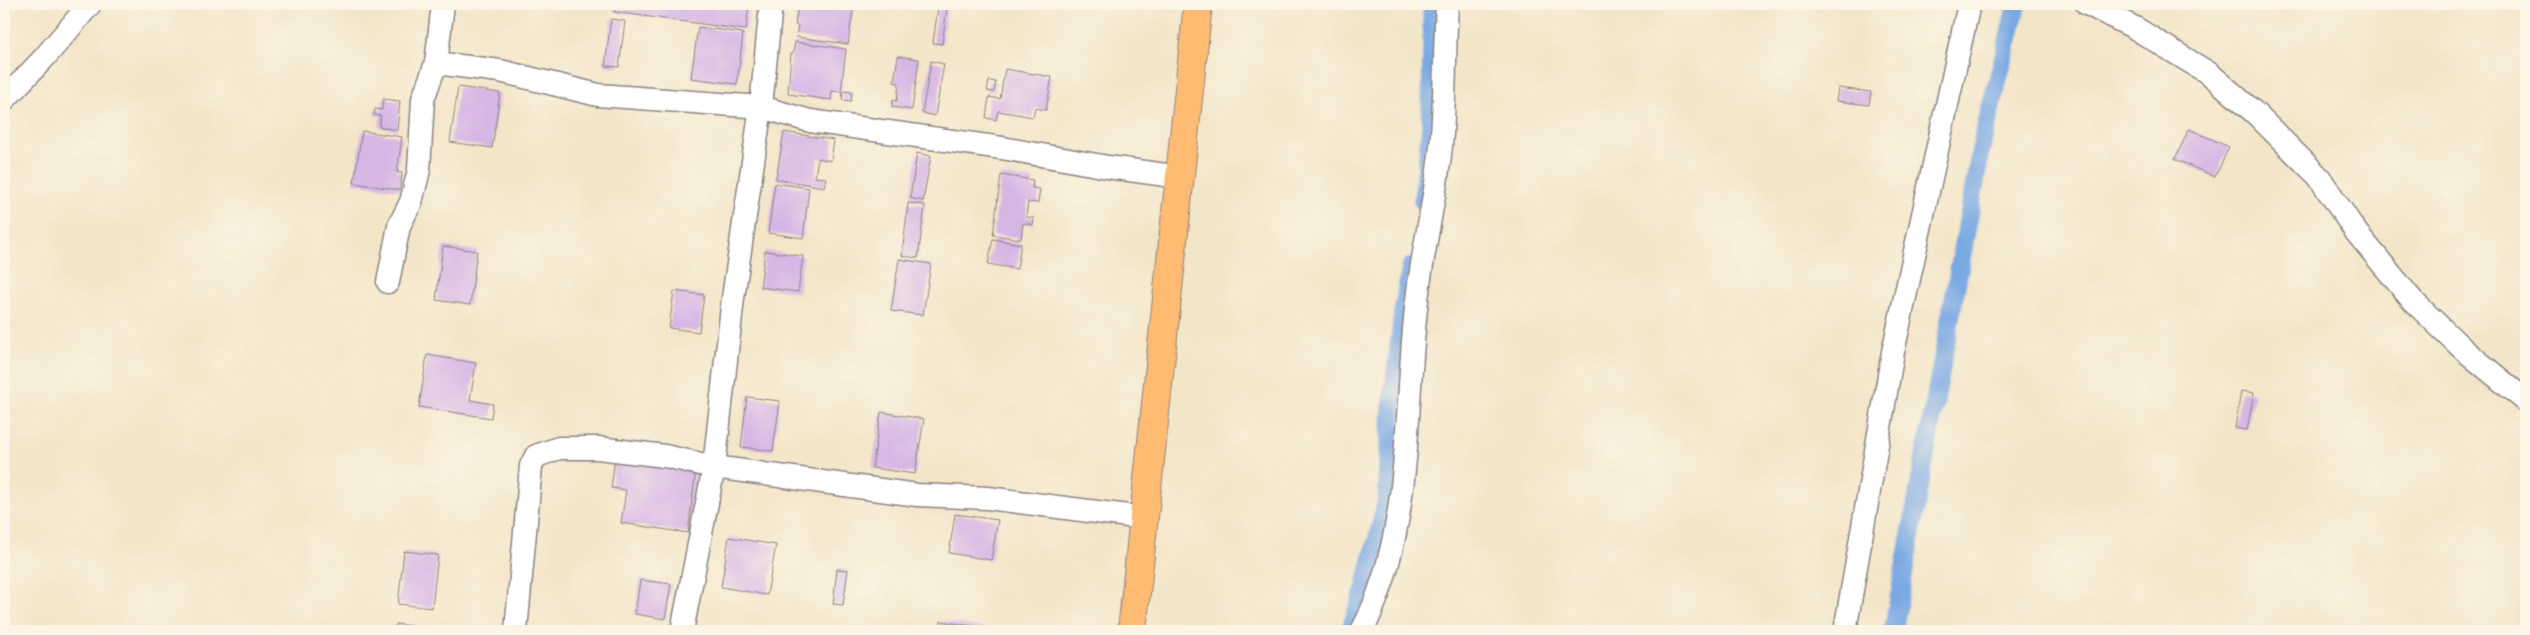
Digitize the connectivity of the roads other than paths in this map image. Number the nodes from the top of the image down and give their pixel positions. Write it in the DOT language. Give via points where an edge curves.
graph roads {
  1 [pos="90,4"];
  2 [pos="443,4"];
  3 [pos="771,4"];
  4 [pos="1198,4"];
  5 [pos="1447,4"];
  6 [pos="1968,4"];
  7 [pos="2088,4"];
  8 [pos="436,63"];
  9 [pos="4,100"];
  10 [pos="761,107"];
  11 [pos="1180,177"];
  12 [pos="388,282"];
  13 [pos="2526,401"];
  14 [pos="714,467"];
  15 [pos="1144,518"];
  16 [pos="516,631"];
  17 [pos="682,631"];
  18 [pos="1132,631"];
  19 [pos="1362,631"];
  20 [pos="1845,631"];
  1 -- 9 [label="street"];
  2 -- 8 [label="street"];
  3 -- 10 [label="street"];
  4 -- 11 [label="main road"];
  5 -- 19 [label="street" via="1440,153 1416,308 1395,537 1387,570"];
  6 -- 20 [label="street" via="1894,352"];
  7 -- 13 [label="street" via="2135,28 2203,70 2256,114 2319,177 2356,232 2413,301"];
  8 -- 10 [label="street" via="500,71 598,94"];
  8 -- 12 [label="street" via="423,99 419,170 411,202 399,226"];
  10 -- 11 [label="street" via="810,121"];
  10 -- 14 [label="street"];
  11 -- 15 [label="main road"];
  14 -- 15 [label="street" via="917,496 988,498"];
  14 -- 16 [label="street" via="665,456 575,447 559,448 536,456 529,478"];
  14 -- 17 [label="street"];
  15 -- 18 [label="main road"];
}
